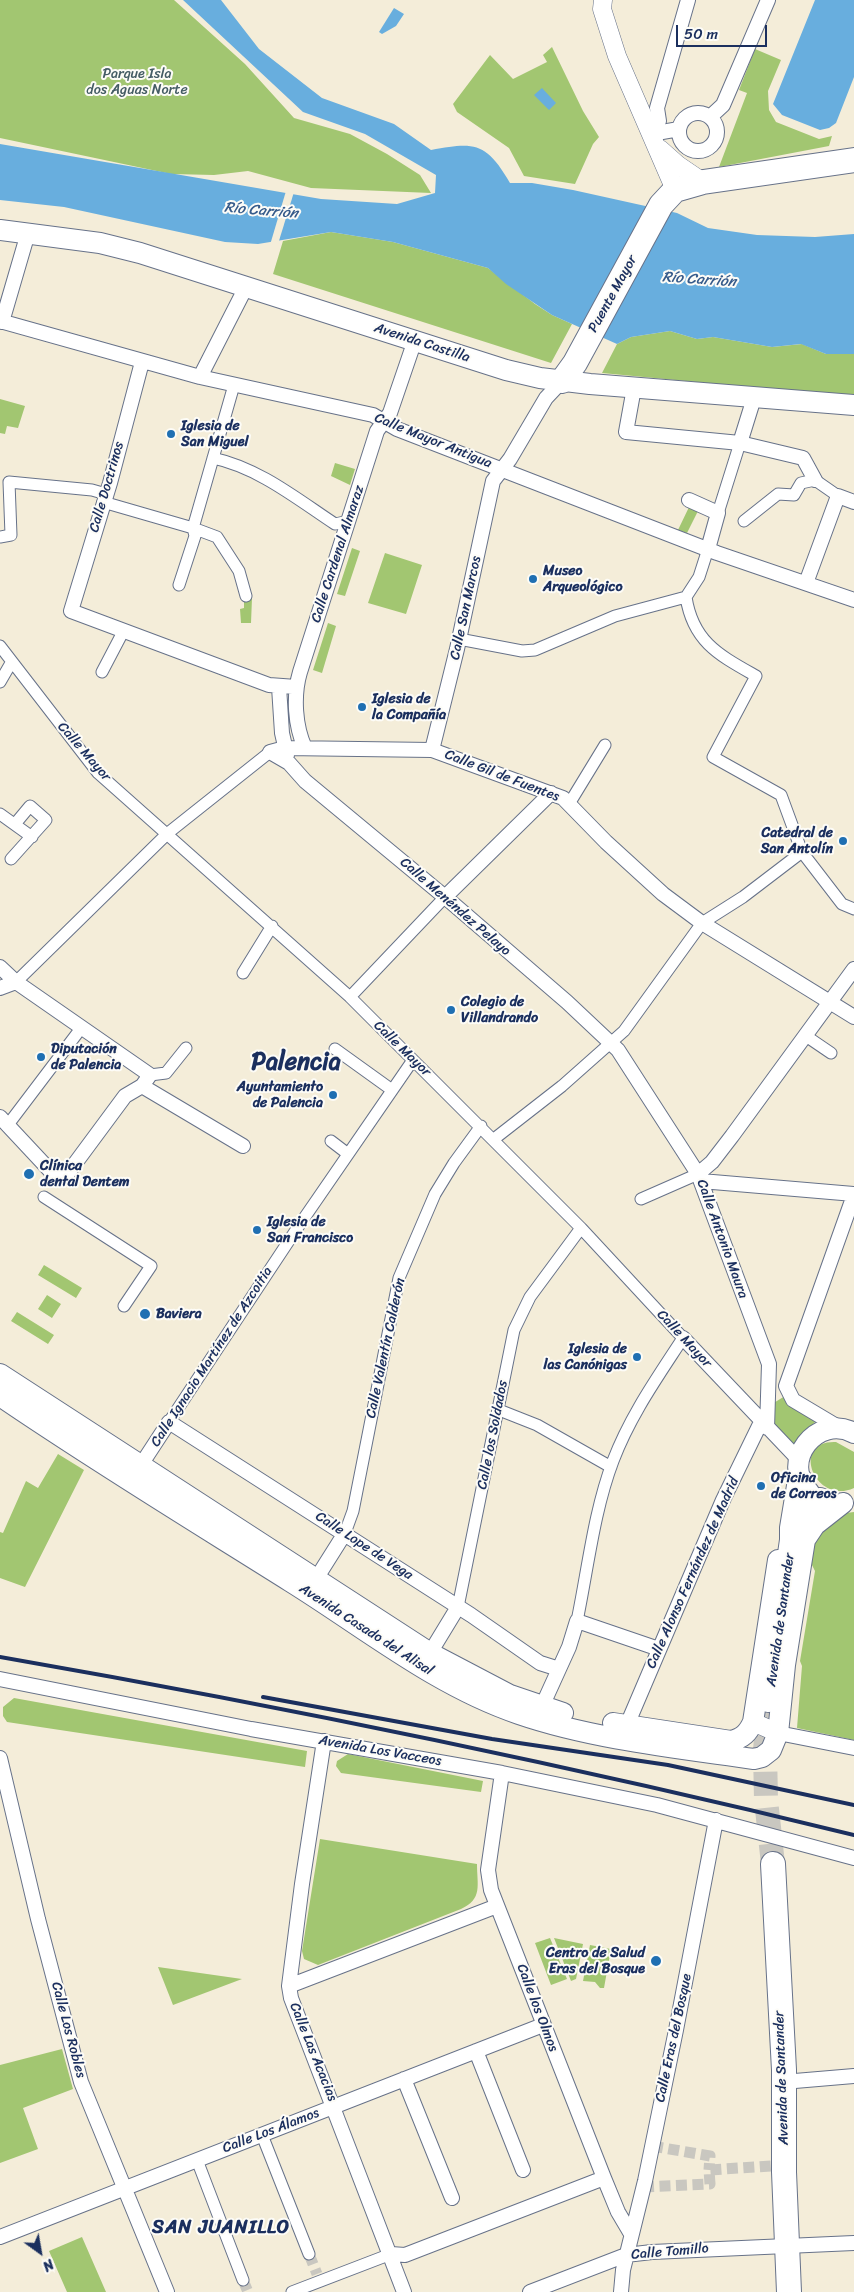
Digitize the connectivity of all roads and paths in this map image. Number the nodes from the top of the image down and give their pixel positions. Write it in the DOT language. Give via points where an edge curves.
graph roads {
  1 [pos="688,0"];
  2 [pos="768,0"];
  3 [pos="600,3"];
  4 [pos="710,117"];
  5 [pos="680,126"];
  6 [pos="653,130"];
  7 [pos="854,150"];
  8 [pos="854,160"];
  9 [pos="796,167"];
  10 [pos="703,182"];
  11 [pos="668,197"];
  12 [pos="0,230"];
  13 [pos="28,233"];
  14 [pos="247,286"];
  15 [pos="1,324"];
  16 [pos="415,340"];
  17 [pos="142,362"];
  18 [pos="568,374"];
  19 [pos="200,377"];
  20 [pos="234,385"];
  21 [pos="634,388"];
  22 [pos="754,398"];
  23 [pos="854,405"];
  24 [pos="384,422"];
  25 [pos="740,443"];
  26 [pos="213,458"];
  27 [pos="502,468"];
  28 [pos="815,480"];
  29 [pos="838,496"];
  30 [pos="105,498"];
  31 [pos="689,500"];
  32 [pos="854,502"];
  33 [pos="718,513"];
  34 [pos="349,521"];
  35 [pos="744,521"];
  36 [pos="193,528"];
  37 [pos="0,537"];
  38 [pos="708,550"];
  39 [pos="806,583"];
  40 [pos="179,585"];
  41 [pos="246,596"];
  42 [pos="686,597"];
  43 [pos="854,600"];
  44 [pos="124,630"];
  45 [pos="459,639"];
  46 [pos="0,646"];
  47 [pos="11,663"];
  48 [pos="102,672"];
  49 [pos="0,682"];
  50 [pos="279,687"];
  51 [pos="296,687"];
  52 [pos="298,727"];
  53 [pos="282,733"];
  54 [pos="605,745"];
  55 [pos="285,748"];
  56 [pos="310,749"];
  57 [pos="432,750"];
  58 [pos="270,752"];
  59 [pos="289,763"];
  60 [pos="298,775"];
  61 [pos="550,792"];
  62 [pos="569,804"];
  63 [pos="0,814"];
  64 [pos="15,824"];
  65 [pos="168,833"];
  66 [pos="32,836"];
  67 [pos="802,852"];
  68 [pos="11,859"];
  69 [pos="445,897"];
  70 [pos="854,909"];
  71 [pos="702,924"];
  72 [pos="272,926"];
  73 [pos="0,967"];
  74 [pos="854,969"];
  75 [pos="243,973"];
  76 [pos="16,982"];
  77 [pos="0,988"];
  78 [pos="350,997"];
  79 [pos="830,1002"];
  80 [pos="854,1017"];
  81 [pos="82,1027"];
  82 [pos="806,1036"];
  83 [pos="611,1042"];
  84 [pos="186,1048"];
  85 [pos="335,1049"];
  86 [pos="831,1053"];
  87 [pos="414,1060"];
  88 [pos="146,1081"];
  89 [pos="392,1090"];
  90 [pos="4,1122"];
  91 [pos="481,1126"];
  92 [pos="494,1139"];
  93 [pos="331,1141"];
  94 [pos="243,1146"];
  95 [pos="348,1154"];
  96 [pos="700,1178"];
  97 [pos="854,1194"];
  98 [pos="44,1197"];
  99 [pos="642,1199"];
  100 [pos="581,1228"];
  101 [pos="124,1306"];
  102 [pos="682,1338"];
  103 [pos="0,1374"];
  104 [pos="0,1396"];
  105 [pos="499,1410"];
  106 [pos="169,1422"];
  107 [pos="764,1425"];
  108 [pos="847,1430"];
  109 [pos="142,1464"];
  110 [pos="612,1464"];
  111 [pos="799,1469"];
  112 [pos="130,1481"];
  113 [pos="845,1500"];
  114 [pos="345,1533"];
  115 [pos="792,1540"];
  116 [pos="316,1579"];
  117 [pos="458,1607"];
  118 [pos="577,1621"];
  119 [pos="659,1649"];
  120 [pos="430,1653"];
  121 [pos="559,1669"];
  122 [pos="0,1679"];
  123 [pos="769,1700"];
  124 [pos="539,1713"];
  125 [pos="753,1722"];
  126 [pos="627,1725"];
  127 [pos="775,1741"];
  128 [pos="324,1742"];
  129 [pos="854,1748"];
  130 [pos="0,1758"];
  131 [pos="502,1773"];
  132 [pos="716,1820"];
  133 [pos="854,1858"];
  134 [pos="773,1864"];
  135 [pos="496,1906"];
  136 [pos="289,1986"];
  137 [pos="543,2025"];
  138 [pos="476,2051"];
  139 [pos="854,2076"];
  140 [pos="404,2079"];
  141 [pos="783,2082"];
  142 [pos="335,2106"];
  143 [pos="262,2135"];
  144 [pos="197,2160"];
  145 [pos="523,2170"];
  146 [pos="604,2178"];
  147 [pos="126,2188"];
  148 [pos="452,2198"];
  149 [pos="638,2209"];
  150 [pos="618,2212"];
  151 [pos="631,2234"];
  152 [pos="0,2238"];
  153 [pos="854,2243"];
  154 [pos="786,2246"];
  155 [pos="310,2254"];
  156 [pos="391,2254"];
  157 [pos="626,2255"];
  158 [pos="243,2280"];
  159 [pos="167,2292"];
  160 [pos="292,2292"];
  161 [pos="404,2292"];
  162 [pos="530,2292"];
  163 [pos="621,2292"];
  164 [pos="789,2292"];
  1 -- 6 [label="street"];
  2 -- 4 [label="street" via="723,104"];
  3 -- 6 [label="street" via="617,56"];
  4 -- 5 [label="street" via="694,113 688,115"];
  4 -- 5 [label="street" via="717,134 715,141 705,149 686,147"];
  5 -- 6 [label="street"];
  6 -- 10 [label="street" via="669,158"];
  6 -- 11 [label="street"];
  7 -- 9 [label="highway"];
  8 -- 9 [label="highway"];
  9 -- 10 [label="highway"];
  10 -- 11 [label="highway"];
  11 -- 18 [label="highway, Puente Mayor"];
  12 -- 13 [label="main road, Avenida Castilla"];
  13 -- 14 [label="main road, Avenida Castilla" via="100,243"];
  13 -- 15 [label="street"];
  14 -- 16 [label="main road, Avenida Castilla"];
  14 -- 19 [label="street"];
  15 -- 17 [label="street, Calle Mayor Antigua"];
  16 -- 18 [label="main road, Avenida Castilla" via="506,370"];
  16 -- 24 [label="street, Calle Cardenal Almaraz"];
  17 -- 19 [label="street, Calle Mayor Antigua"];
  17 -- 30 [label="street, Calle Doctrinos"];
  18 -- 21 [label="main road, Avenida Castilla"];
  18 -- 27 [label="street, Calle San Marcos" via="546,398"];
  19 -- 20 [label="street, Calle Mayor Antigua"];
  20 -- 24 [label="street, Calle Mayor Antigua" via="373,415"];
  20 -- 26 [label="street"];
  21 -- 22 [label="main road, Avenida Castilla"];
  21 -- 25 [label="street" via="626,432"];
  22 -- 23 [label="main road, Avenida Castilla"];
  22 -- 25 [label="street"];
  24 -- 27 [label="street, Calle Mayor Antigua"];
  24 -- 34 [label="street, Calle Cardenal Almaraz" via="377,431"];
  25 -- 28 [label="street" via="803,458"];
  25 -- 33 [label="street"];
  26 -- 34 [label="street" via="266,478 336,524"];
  26 -- 36 [label="street"];
  27 -- 38 [label="street, Calle Mayor Antigua"];
  27 -- 45 [label="street, Calle San Marcos" via="493,481"];
  28 -- 29 [label="street"];
  28 -- 35 [label="street" via="801,482 794,494 778,494"];
  29 -- 32 [label="street"];
  29 -- 39 [label="street"];
  30 -- 36 [label="street"];
  30 -- 37 [label="street" via="79,489 9,482 11,535"];
  30 -- 44 [label="street, Calle Doctrinos" via="71,612"];
  31 -- 33 [label="street"];
  33 -- 38 [label="street"];
  34 -- 51 [label="street, Calle Cardenal Almaraz"];
  36 -- 40 [label="street" via="195,536"];
  36 -- 41 [label="street" via="217,537 239,571"];
  38 -- 39 [label="street, Calle Mayor Antigua"];
  38 -- 42 [label="street"];
  39 -- 43 [label="street, Calle Mayor Antigua"];
  42 -- 45 [label="street" via="614,616 535,650"];
  42 -- 67 [label="street" via="695,629 709,645 719,655 756,676 713,757 781,795"];
  44 -- 48 [label="street"];
  44 -- 50 [label="street"];
  45 -- 57 [label="street, Calle San Marcos"];
  46 -- 47 [label="street, Calle Mayor"];
  47 -- 49 [label="street"];
  47 -- 65 [label="street, Calle Mayor" via="98,772"];
  50 -- 51 [label="street"];
  50 -- 53 [label="street, Calle Menéndez Pelayo"];
  51 -- 52 [label="street"];
  52 -- 55 [label="street"];
  52 -- 56 [label="street"];
  53 -- 55 [label="street, Calle Menéndez Pelayo"];
  53 -- 58 [label="street"];
  54 -- 62 [label="street"];
  55 -- 56 [label="street, Calle Gil de Fuentes"];
  55 -- 58 [label="street, Calle Gil de Fuentes"];
  55 -- 59 [label="street, Calle Menéndez Pelayo"];
  56 -- 57 [label="street, Calle Gil de Fuentes"];
  56 -- 60 [label="street" via="299,764"];
  57 -- 61 [label="street, Calle Gil de Fuentes"];
  58 -- 59 [label="street, Calle Menéndez Pelayo"];
  58 -- 65 [label="street"];
  59 -- 60 [label="street, Calle Menéndez Pelayo"];
  60 -- 69 [label="street, Calle Menéndez Pelayo"];
  61 -- 62 [label="street, Calle Gil de Fuentes"];
  61 -- 69 [label="street"];
  62 -- 71 [label="street, Calle Gil de Fuentes" via="663,894"];
  63 -- 64 [label="street"];
  64 -- 66 [label="street"];
  64 -- 66 [label="street" via="30,806 46,820"];
  65 -- 72 [label="street, Calle Mayor"];
  65 -- 76 [label="street"];
  66 -- 68 [label="street"];
  67 -- 70 [label="street" via="842,904"];
  67 -- 71 [label="street"];
  69 -- 78 [label="street"];
  69 -- 83 [label="street, Calle Menéndez Pelayo"];
  71 -- 79 [label="street, Calle Gil de Fuentes"];
  71 -- 83 [label="street" via="624,1031"];
  72 -- 75 [label="street"];
  72 -- 78 [label="street, Calle Mayor"];
  73 -- 76 [label="street"];
  74 -- 79 [label="street"];
  76 -- 77 [label="street"];
  76 -- 81 [label="street"];
  78 -- 87 [label="street, Calle Mayor"];
  79 -- 80 [label="street, Calle Gil de Fuentes"];
  79 -- 82 [label="street"];
  81 -- 88 [label="street"];
  81 -- 90 [label="street"];
  82 -- 86 [label="street"];
  82 -- 96 [label="street"];
  83 -- 92 [label="street" via="562,1086"];
  83 -- 96 [label="street, Calle Antonio Maura"];
  84 -- 88 [label="street" via="166,1073"];
  85 -- 89 [label="street"];
  87 -- 89 [label="street, Calle Ignacio Martínez de Azcoitia"];
  87 -- 91 [label="street, Calle Mayor"];
  88 -- 90 [label="street" via="125,1096 68,1173 57,1178"];
  88 -- 94 [label="street"];
  89 -- 95 [label="street, Calle Ignacio Martínez de Azcoitia"];
  91 -- 92 [label="street, Calle Mayor"];
  91 -- 114 [label="street, Calle Valentín Calderón" via="435,1194 399,1278 353,1511"];
  92 -- 100 [label="street, Calle Mayor"];
  93 -- 95 [label="street"];
  95 -- 106 [label="street, Calle Ignacio Martínez de Azcoitia"];
  96 -- 97 [label="street"];
  96 -- 99 [label="street"];
  96 -- 107 [label="street, Calle Antonio Maura" via="769,1364"];
  97 -- 108 [label="street" via="786,1386 793,1400"];
  98 -- 101 [label="street" via="151,1266"];
  100 -- 102 [label="street, Calle Mayor"];
  100 -- 105 [label="street, Calle los Soldados" via="530,1297 514,1330"];
  102 -- 107 [label="street, Calle Mayor"];
  102 -- 110 [label="street" via="635,1412"];
  103 -- 109 [label="main road, Avenida Casado del Alisal"];
  104 -- 112 [label="main road, Avenida Casado del Alisal"];
  105 -- 110 [label="street" via="538,1425"];
  105 -- 117 [label="street, Calle los Soldados"];
  106 -- 109 [label="street, Calle Ignacio Martínez de Azcoitia"];
  106 -- 114 [label="street, Calle Lope de Vega"];
  107 -- 111 [label="street, Calle Mayor"];
  107 -- 119 [label="street, Calle Alonso Fernández de Madrid" via="723,1500"];
  108 -- 111 [label="main road" via="830,1428 813,1435 801,1450"];
  109 -- 112 [label="street, Calle Ignacio Martínez de Azcoitia"];
  109 -- 116 [label="main road, Avenida Casado del Alisal"];
  110 -- 118 [label="street" via="598,1511"];
  111 -- 113 [label="main road" via="805,1489"];
  111 -- 115 [label="highway, Avenida de Santander"];
  111 -- 125 [label="main road" via="783,1529"];
  112 -- 124 [label="main road, Avenida Casado del Alisal" via="427,1670 480,1699"];
  113 -- 115 [label="highway" via="802,1519"];
  113 -- 127 [label="main road" via="815,1525 805,1540"];
  114 -- 116 [label="street, Calle Valentín Calderón"];
  114 -- 117 [label="street, Calle Lope de Vega"];
  115 -- 123 [label="highway, Avenida de Santander"];
  116 -- 120 [label="main road, Avenida Casado del Alisal"];
  117 -- 120 [label="street, Calle los Soldados"];
  117 -- 121 [label="street, Calle Lope de Vega" via="540,1663"];
  118 -- 119 [label="street"];
  118 -- 121 [label="street"];
  119 -- 126 [label="street, Calle Alonso Fernández de Madrid"];
  120 -- 124 [label="main road, Avenida Casado del Alisal"];
  121 -- 124 [label="street"];
  122 -- 128 [label="street, Avenida Los Vacceos"];
  124 -- 126 [label="main road, Avenida Casado del Alisal"];
  124 -- 127 [label="main road, Avenida Casado del Alisal" via="570,1729 754,1759 762,1757"];
  125 -- 126 [label="main road, Avenida Casado del Alisal" via="741,1738 731,1741"];
  125 -- 127 [label="street"];
  127 -- 129 [label="street"];
  128 -- 131 [label="street, Avenida Los Vacceos"];
  128 -- 136 [label="street, Calle Las Acacias"];
  130 -- 147 [label="street, Calle Los Robles" via="81,2082"];
  131 -- 132 [label="street, Avenida Los Vacceos"];
  131 -- 135 [label="street, Calle los Olmos" via="488,1870"];
  132 -- 133 [label="street, Avenida Los Vacceos"];
  132 -- 149 [label="street, Calle Eras del Bosque"];
  134 -- 141 [label="highway, Avenida de Santander"];
  135 -- 136 [label="street"];
  135 -- 137 [label="street, Calle los Olmos"];
  136 -- 142 [label="street, Calle Las Acacias"];
  137 -- 138 [label="street, Calle Los Álamos"];
  137 -- 146 [label="street, Calle los Olmos"];
  138 -- 140 [label="street, Calle Los Álamos"];
  138 -- 145 [label="street"];
  139 -- 141 [label="street"];
  140 -- 142 [label="street, Calle Los Álamos"];
  140 -- 148 [label="street"];
  141 -- 154 [label="highway, Avenida de Santander"];
  142 -- 143 [label="street, Calle Los Álamos"];
  142 -- 156 [label="street, Calle Las Acacias"];
  143 -- 144 [label="street, Calle Los Álamos"];
  143 -- 155 [label="street"];
  144 -- 147 [label="street, Calle Los Álamos"];
  144 -- 158 [label="street"];
  146 -- 150 [label="street, Calle los Olmos"];
  146 -- 156 [label="street" via="405,2255"];
  147 -- 152 [label="street, Calle Los Álamos"];
  147 -- 159 [label="street, Calle Los Robles"];
  149 -- 150 [label="street"];
  149 -- 151 [label="street, Calle Eras del Bosque"];
  150 -- 151 [label="street, Calle los Olmos"];
  151 -- 157 [label="street, Calle Eras del Bosque"];
  153 -- 154 [label="street, Calle Tomillo"];
  154 -- 157 [label="street, Calle Tomillo"];
  154 -- 164 [label="highway, Avenida de Santander"];
  156 -- 160 [label="street" via="319,2278"];
  156 -- 161 [label="street, Calle Las Acacias"];
  157 -- 162 [label="street, Calle Tomillo"];
  157 -- 163 [label="street, Calle Eras del Bosque"];
}
